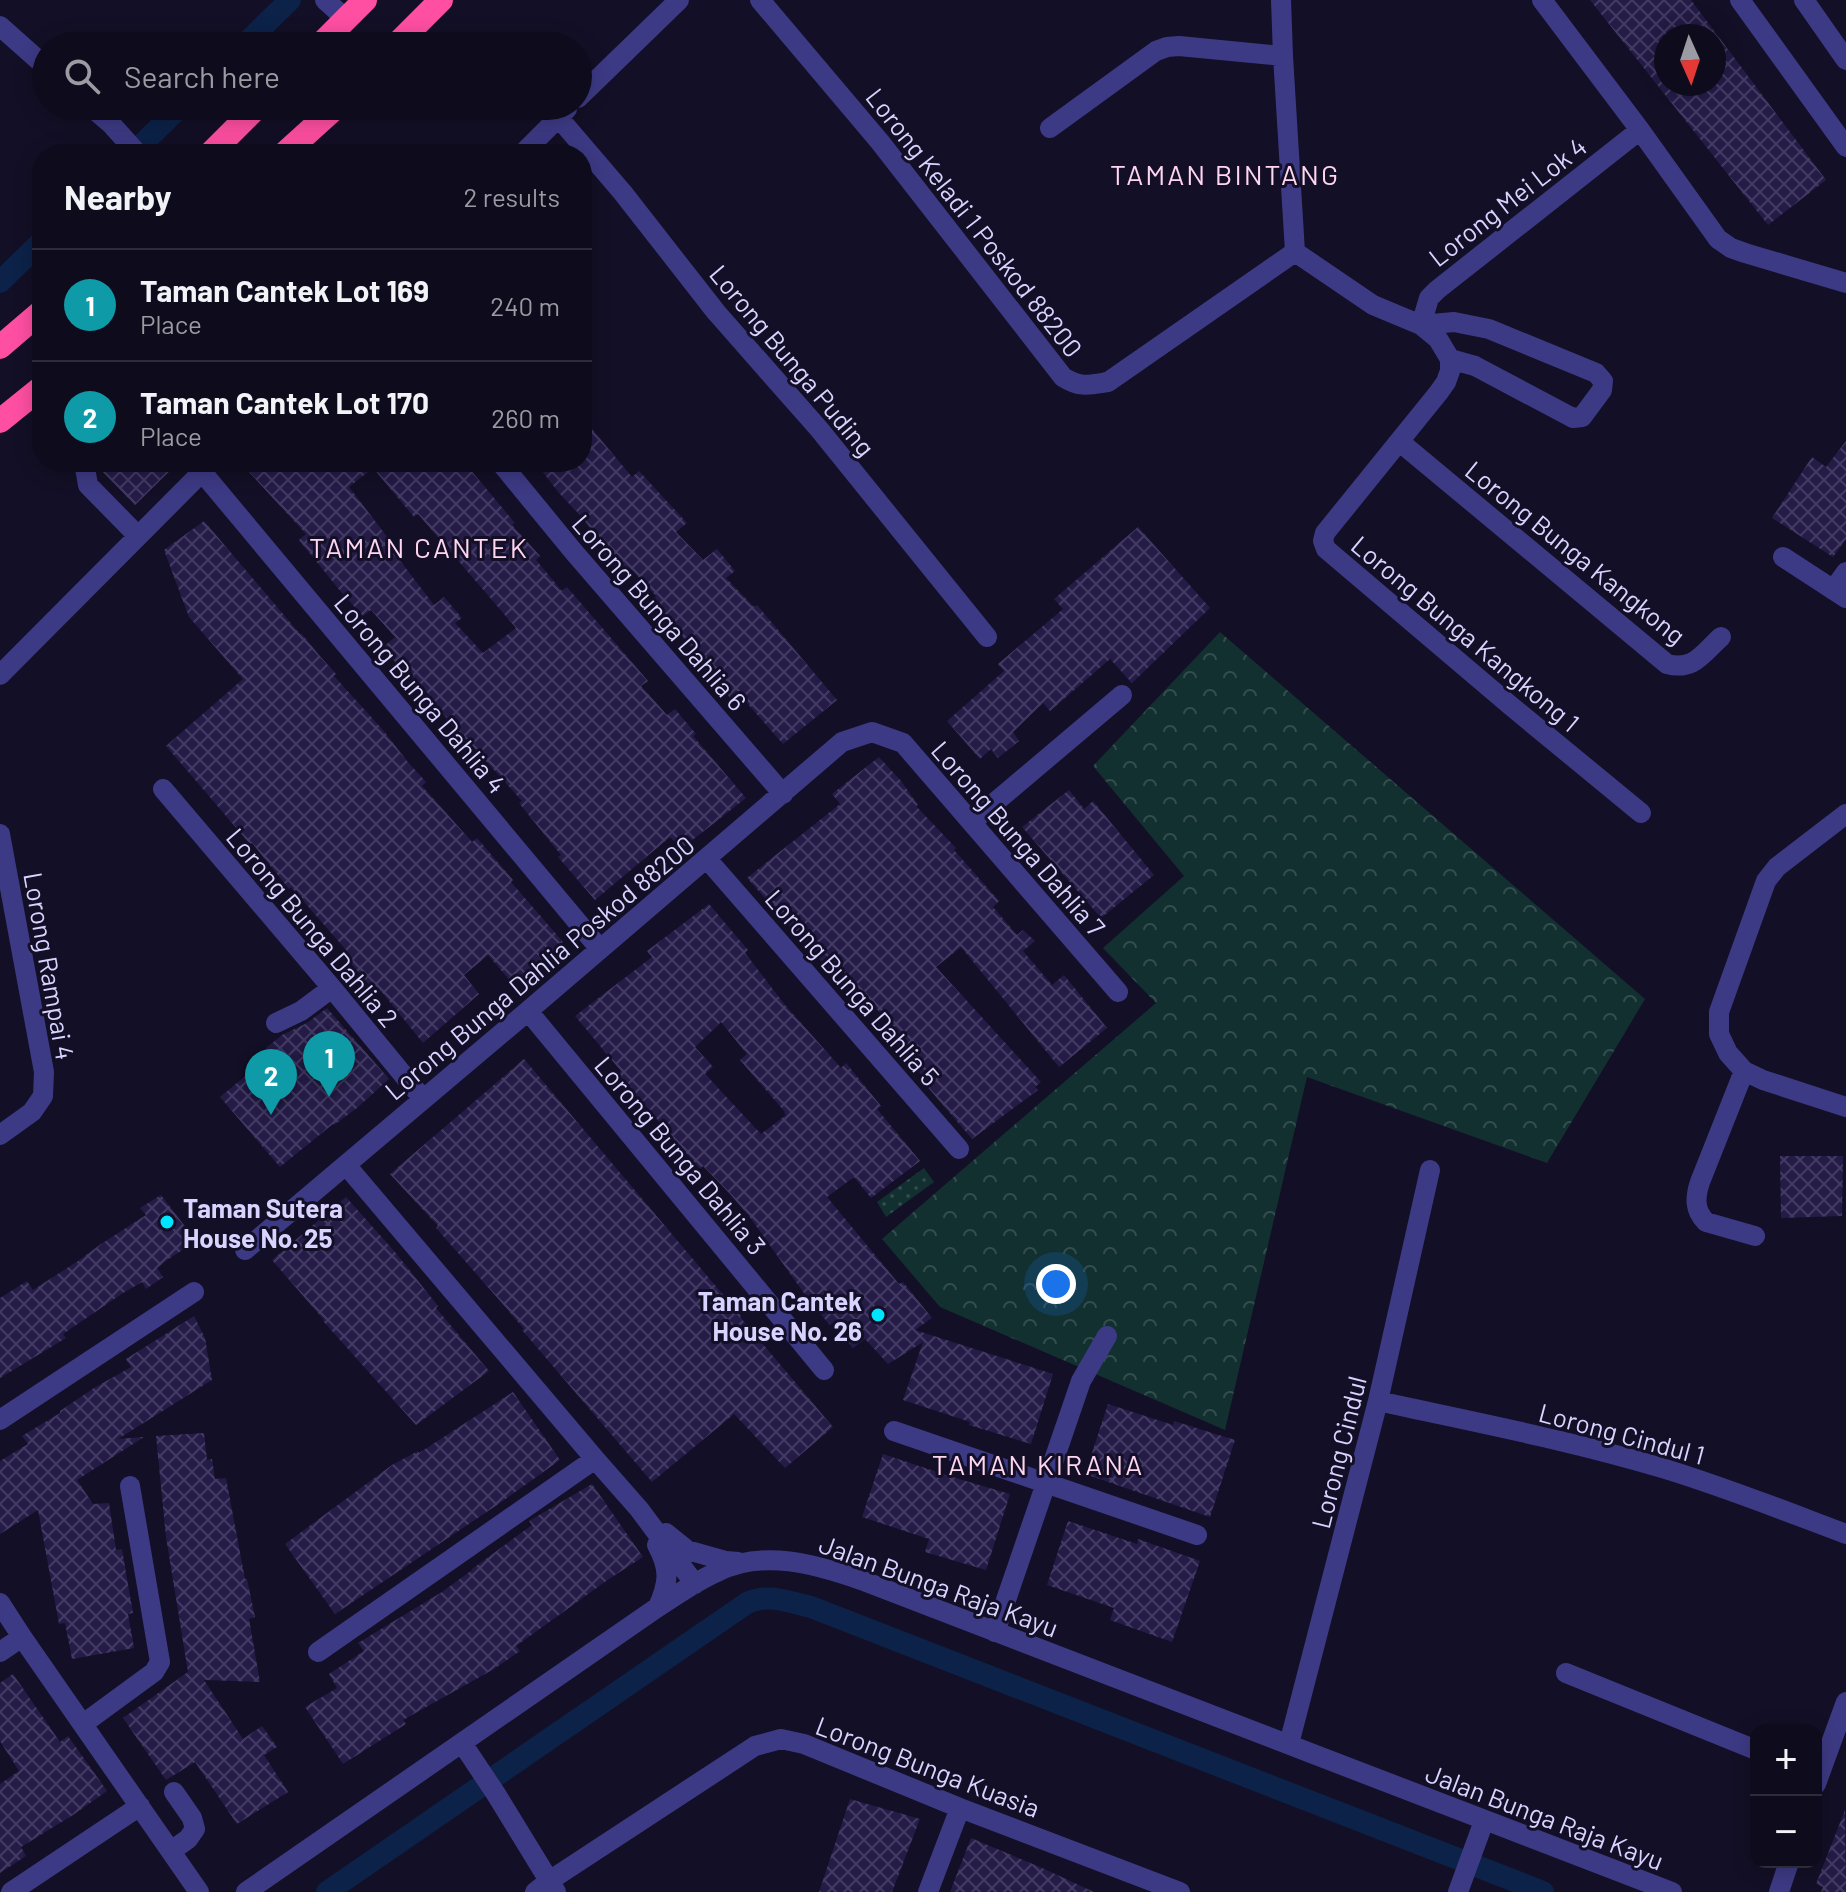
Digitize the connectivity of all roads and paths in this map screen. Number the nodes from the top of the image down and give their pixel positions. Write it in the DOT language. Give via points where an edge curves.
graph roads {
  1 [pos="325,0"];
  2 [pos="365,0"];
  3 [pos="679,0"];
  4 [pos="760,0"];
  5 [pos="1281,0"];
  6 [pos="1542,0"];
  7 [pos="1740,0"];
  8 [pos="1804,0"];
  9 [pos="441,3"];
  10 [pos="346,19"];
  11 [pos="0,26"];
  12 [pos="333,32"];
  13 [pos="410,32"];
  14 [pos="32,55"];
  15 [pos="1283,56"];
  16 [pos="1846,60"];
  17 [pos="592,84"];
  18 [pos="106,120"];
  19 [pos="244,120"];
  20 [pos="320,120"];
  21 [pos="556,120"];
  22 [pos="570,120"];
  23 [pos="1050,128"];
  24 [pos="1640,130"];
  25 [pos="129,144"];
  26 [pos="220,144"];
  27 [pos="296,144"];
  28 [pos="532,144"];
  29 [pos="587,144"];
  30 [pos="1846,147"];
  31 [pos="592,150"];
  32 [pos="1295,252"];
  33 [pos="1846,283"];
  34 [pos="32,320"];
  35 [pos="1421,325"];
  36 [pos="0,347"];
  37 [pos="1450,359"];
  38 [pos="32,396"];
  39 [pos="20,406"];
  40 [pos="0,421"];
  41 [pos="0,428"];
  42 [pos="1400,442"];
  43 [pos="86,472"];
  44 [pos="202,472"];
  45 [pos="211,472"];
  46 [pos="508,472"];
  47 [pos="138,536"];
  48 [pos="1783,557"];
  49 [pos="1846,572"];
  50 [pos="1840,594"];
  51 [pos="987,637"];
  52 [pos="1721,637"];
  53 [pos="0,675"];
  54 [pos="1122,695"];
  55 [pos="872,732"];
  56 [pos="163,789"];
  57 [pos="783,794"];
  58 [pos="1641,813"];
  59 [pos="1846,814"];
  60 [pos="973,821"];
  61 [pos="0,834"];
  62 [pos="707,859"];
  63 [pos="600,949"];
  64 [pos="332,988"];
  65 [pos="1118,992"];
  66 [pos="528,1011"];
  67 [pos="276,1023"];
  68 [pos="1744,1071"];
  69 [pos="423,1099"];
  70 [pos="1846,1107"];
  71 [pos="0,1135"];
  72 [pos="959,1149"];
  73 [pos="346,1165"];
  74 [pos="1430,1170"];
  75 [pos="1755,1236"];
  76 [pos="245,1250"];
  77 [pos="194,1292"];
  78 [pos="1107,1336"];
  79 [pos="824,1370"];
  80 [pos="1378,1401"];
  81 [pos="0,1420"];
  82 [pos="894,1431"];
  83 [pos="595,1459"];
  84 [pos="1048,1484"];
  85 [pos="130,1486"];
  86 [pos="639,1509"];
  87 [pos="1846,1534"];
  88 [pos="1197,1535"];
  89 [pos="740,1563"];
  90 [pos="695,1584"];
  91 [pos="0,1603"];
  92 [pos="658,1607"];
  93 [pos="995,1632"];
  94 [pos="22,1637"];
  95 [pos="0,1652"];
  96 [pos="318,1652"];
  97 [pos="1566,1673"];
  98 [pos="1846,1702"];
  99 [pos="83,1724"];
  100 [pos="462,1743"];
  101 [pos="1289,1744"];
  102 [pos="1750,1748"];
  103 [pos="1822,1765"];
  104 [pos="174,1792"];
  105 [pos="140,1806"];
  106 [pos="960,1808"];
  107 [pos="1484,1821"];
  108 [pos="171,1851"];
  109 [pos="1787,1868"];
  110 [pos="1460,1886"];
  111 [pos="546,1888"];
  112 [pos="1177,1891"];
  113 [pos="11,1892"];
  114 [pos="199,1892"];
  115 [pos="246,1892"];
  116 [pos="928,1892"];
  117 [pos="1672,1892"];
  118 [pos="1779,1892"];
  1 -- 10 [label="street"];
  2 -- 10 [label="highway"];
  3 -- 17 [label="street"];
  4 -- 32 [label="street, Lorong Keladi 1 Poskod 88200" via="1073,384 1108,382"];
  5 -- 15 [label="street"];
  6 -- 24 [label="street"];
  7 -- 30 [label="street"];
  8 -- 16 [label="street"];
  9 -- 13 [label="highway"];
  10 -- 12 [label="highway"];
  11 -- 14 [label="street"];
  15 -- 23 [label="street" via="1167,47"];
  15 -- 32 [label="street"];
  18 -- 25 [label="street"];
  19 -- 26 [label="highway"];
  20 -- 27 [label="highway"];
  21 -- 28 [label="street"];
  22 -- 29 [label="street, Lorong Bunga Puding"];
  24 -- 33 [label="street" via="1718,239 1745,253"];
  24 -- 35 [label="street, Lorong Mei Lok 4" via="1437,290"];
  31 -- 51 [label="street, Lorong Bunga Puding" via="716,312 819,429"];
  32 -- 35 [label="street" via="1373,305"];
  34 -- 36 [label="highway"];
  35 -- 37 [label="street"];
  35 -- 37 [label="street" via="1454,322 1500,333 1596,373 1602,390 1582,417 1573,418 1475,366"];
  37 -- 42 [label="street, Lorong Bunga Kangkong 1" via="1446,382"];
  38 -- 39 [label="highway"];
  39 -- 40 [label="highway"];
  39 -- 41 [label="highway"];
  42 -- 52 [label="street, Lorong Bunga Kangkong" via="1667,664 1690,665"];
  42 -- 58 [label="street, Lorong Bunga Kangkong 1" via="1325,533 1326,549"];
  43 -- 47 [label="street" via="88,485"];
  44 -- 47 [label="street"];
  45 -- 63 [label="street, Lorong Bunga Dahlia 4"];
  46 -- 57 [label="street, Lorong Bunga Dahlia 6"];
  47 -- 53 [label="street"];
  48 -- 50 [label="street"];
  49 -- 50 [label="street"];
  54 -- 60 [label="street"];
  55 -- 57 [label="street, Lorong Bunga Dahlia Poskod 88200" via="842,742"];
  55 -- 60 [label="street, Lorong Bunga Dahlia 7" via="903,743"];
  56 -- 64 [label="street, Lorong Bunga Dahlia 2"];
  57 -- 62 [label="street, Lorong Bunga Dahlia Poskod 88200"];
  59 -- 68 [label="street" via="1766,881 1719,1012 1719,1034"];
  60 -- 65 [label="street, Lorong Bunga Dahlia 7"];
  61 -- 71 [label="street, Lorong Rampai 4" via="44,1084 32,1112"];
  62 -- 63 [label="street, Lorong Bunga Dahlia Poskod 88200"];
  62 -- 72 [label="street, Lorong Bunga Dahlia 5"];
  63 -- 66 [label="street, Lorong Bunga Dahlia Poskod 88200"];
  64 -- 67 [label="street"];
  64 -- 69 [label="street, Lorong Bunga Dahlia 2"];
  66 -- 69 [label="street, Lorong Bunga Dahlia Poskod 88200"];
  66 -- 79 [label="street, Lorong Bunga Dahlia 3"];
  68 -- 70 [label="street"];
  68 -- 75 [label="street" via="1700,1182 1696,1206 1706,1222"];
  69 -- 73 [label="street, Lorong Bunga Dahlia Poskod 88200"];
  73 -- 76 [label="street, Lorong Bunga Dahlia Poskod 88200"];
  73 -- 83 [label="street"];
  74 -- 80 [label="street, Lorong Cindul"];
  77 -- 81 [label="street"];
  78 -- 84 [label="street" via="1081,1381"];
  80 -- 87 [label="street, Lorong Cindul 1" via="1662,1468"];
  80 -- 101 [label="street, Lorong Cindul"];
  82 -- 84 [label="street"];
  83 -- 86 [label="street"];
  83 -- 96 [label="street"];
  84 -- 88 [label="street"];
  84 -- 93 [label="street"];
  85 -- 99 [label="street" via="160,1662 154,1672"];
  86 -- 89 [label="street" via="687,1550"];
  86 -- 90 [label="street"];
  86 -- 92 [label="street" via="668,1576"];
  89 -- 90 [label="street, Jalan Bunga Raja Kayu"];
  89 -- 93 [label="street, Jalan Bunga Raja Kayu" via="791,1561 823,1567"];
  90 -- 92 [label="street, Jalan Bunga Raja Kayu"];
  91 -- 94 [label="street"];
  92 -- 100 [label="street, Jalan Bunga Raja Kayu"];
  93 -- 101 [label="street, Jalan Bunga Raja Kayu"];
  94 -- 95 [label="street"];
  94 -- 99 [label="street"];
  97 -- 102 [label="street"];
  98 -- 103 [label="street"];
  99 -- 105 [label="street"];
  100 -- 111 [label="street"];
  100 -- 115 [label="street, Jalan Bunga Raja Kayu"];
  101 -- 107 [label="street, Jalan Bunga Raja Kayu"];
  104 -- 108 [label="street" via="195,1829"];
  105 -- 108 [label="street"];
  105 -- 113 [label="street"];
  106 -- 111 [label="street, Lorong Bunga Kuasia" via="781,1739 755,1746"];
  106 -- 112 [label="street, Lorong Bunga Kuasia"];
  106 -- 116 [label="street"];
  107 -- 110 [label="street"];
  107 -- 117 [label="street, Jalan Bunga Raja Kayu"];
  108 -- 114 [label="street"];
  109 -- 118 [label="street"];
}
